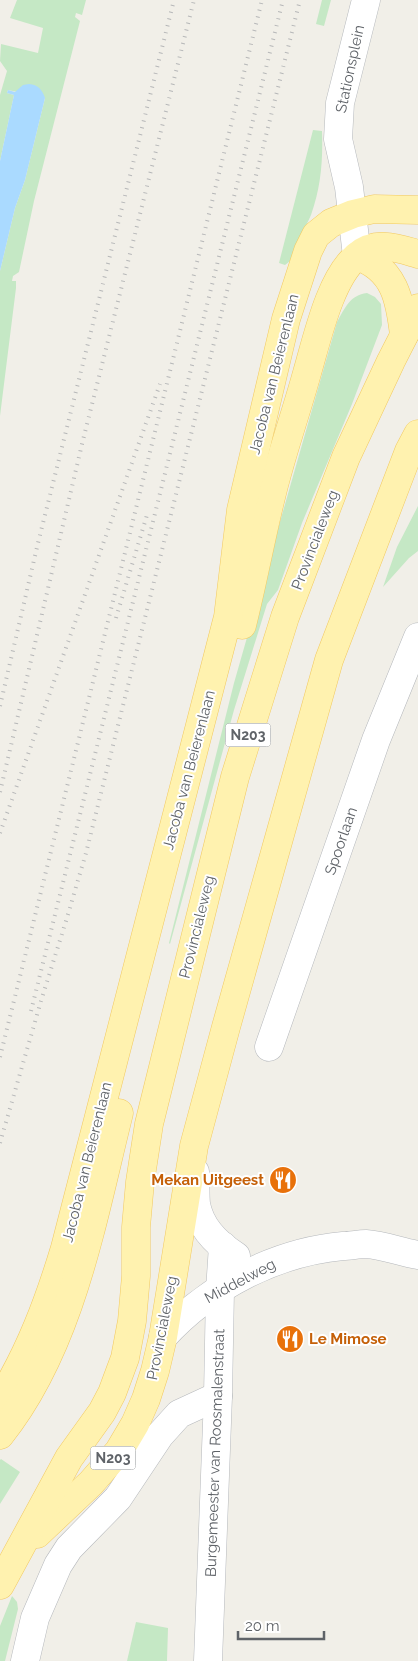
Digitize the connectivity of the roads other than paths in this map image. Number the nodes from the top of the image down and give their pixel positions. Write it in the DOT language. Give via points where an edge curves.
graph roads {
  1 [pos="366,0"];
  2 [pos="418,210"];
  3 [pos="353,214"];
  4 [pos="418,254"];
  5 [pos="357,256"];
  6 [pos="418,308"];
  7 [pos="404,335"];
  8 [pos="418,434"];
  9 [pos="418,637"];
  10 [pos="269,1046"];
  11 [pos="194,1146"];
  12 [pos="223,1246"];
  13 [pos="418,1256"];
  14 [pos="260,1268"];
  15 [pos="220,1290"];
  16 [pos="163,1337"];
  17 [pos="218,1396"];
  18 [pos="0,1400"];
  19 [pos="0,1435"];
  20 [pos="20,1550"];
  21 [pos="0,1585"];
  22 [pos="25,1661"];
  23 [pos="208,1661"];
  1 -- 3 [label="street, Stationsplein" via="340,103 338,139"];
  2 -- 3 [label="main road, Jacoba van Beierenlaan" via="374,209"];
  3 -- 5 [label="street, Stationsplein"];
  3 -- 18 [label="main road, Jacoba van Beierenlaan" via="331,223 316,235 286,319 241,510 228,617 65,1248 38,1329"];
  4 -- 5 [label="main road, Jacoba van Beierenlaan" via="385,245 369,248"];
  5 -- 7 [label="main road" via="368,260 387,276 400,307"];
  5 -- 19 [label="main road, Jacoba van Beierenlaan" via="335,286 272,492 253,582 86,1248 51,1348 26,1397"];
  6 -- 7 [label="main road, Provincialeweg / N203"];
  7 -- 20 [label="main road, Provincialeweg / N203" via="354,439 285,617 235,777 149,1124 136,1226 132,1321 125,1358 102,1412 69,1458"];
  8 -- 11 [label="main road, Provincialeweg / N203" via="329,660"];
  9 -- 10 [label="street, Spoorlaan" via="376,740"];
  11 -- 12 [label="street" via="196,1205 210,1235"];
  11 -- 16 [label="main road, Provincialeweg / N203"];
  12 -- 14 [label="street"];
  12 -- 15 [label="street, Burgemeester van Roosmalenstraat"];
  13 -- 14 [label="street, Middelweg" via="366,1244 323,1248"];
  14 -- 15 [label="street, Middelweg"];
  15 -- 16 [label="street, Middelweg" via="180,1318"];
  15 -- 17 [label="street, Burgemeester van Roosmalenstraat"];
  16 -- 20 [label="main road, Provincialeweg / N203" via="146,1399 119,1451 92,1483"];
  17 -- 22 [label="street" via="179,1414 160,1435 118,1498 69,1548 35,1618"];
  17 -- 23 [label="street, Burgemeester van Roosmalenstraat"];
  20 -- 21 [label="main road, Provincialeweg / N203"];
}
